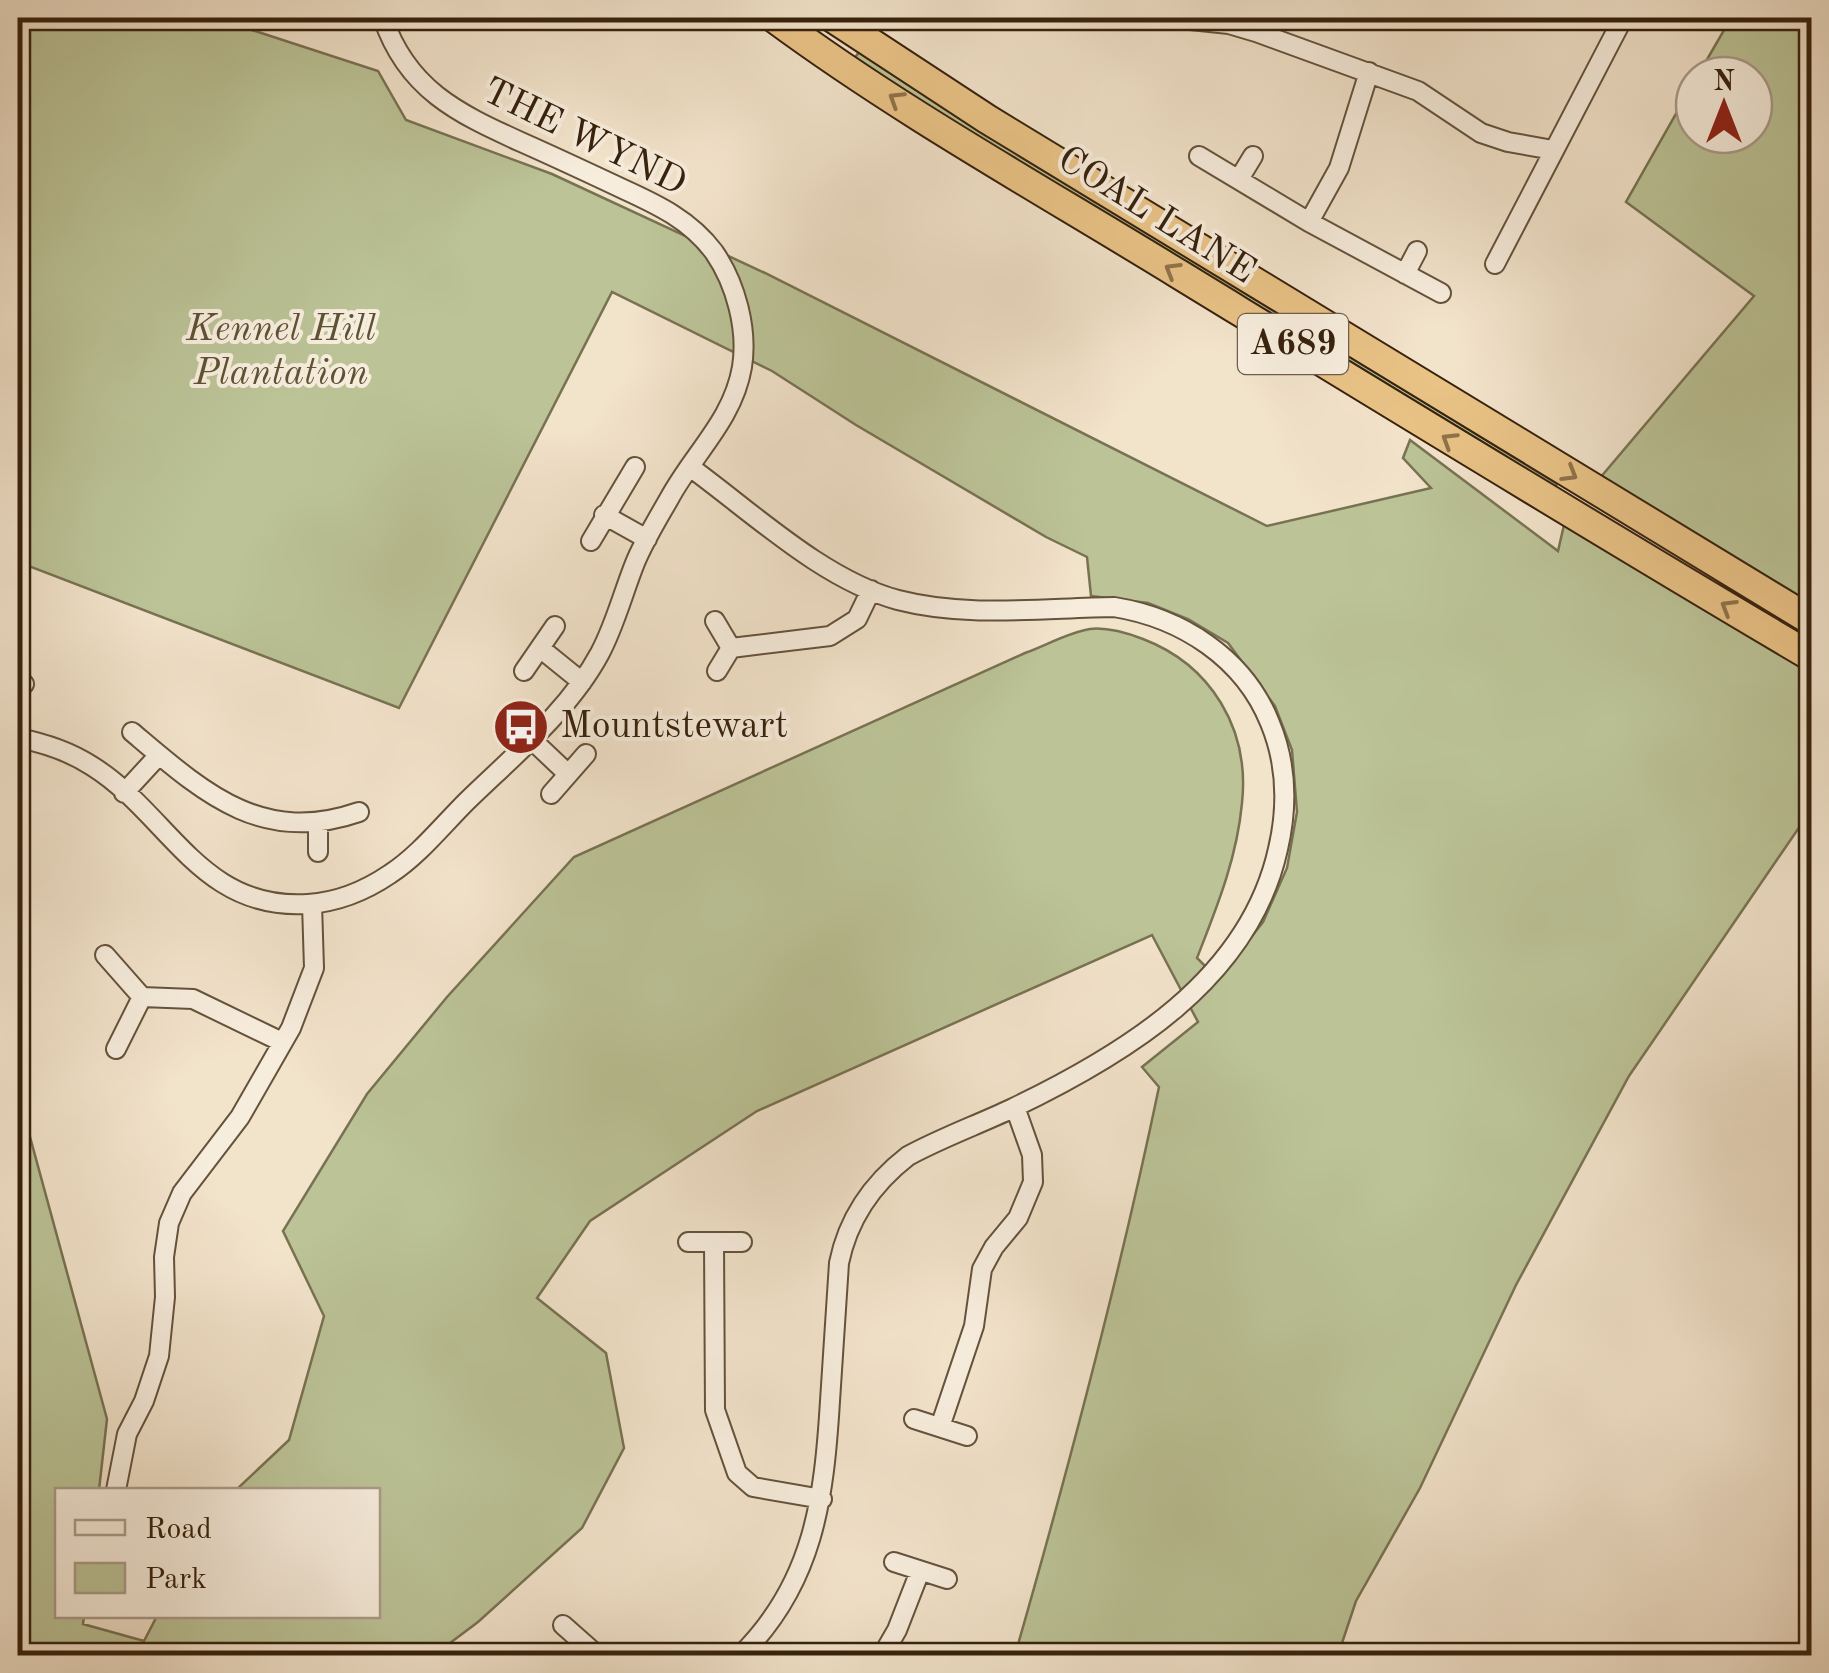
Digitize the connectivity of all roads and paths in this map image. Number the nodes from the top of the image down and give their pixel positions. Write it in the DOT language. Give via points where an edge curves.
graph roads {
  1 [pos="383,18"];
  2 [pos="774,18"];
  3 [pos="833,18"];
  4 [pos="1171,18"];
  5 [pos="1609,18"];
  6 [pos="1368,72"];
  7 [pos="1553,150"];
  8 [pos="1199,156"];
  9 [pos="1253,156"];
  10 [pos="1238,179"];
  11 [pos="1309,222"];
  12 [pos="1418,251"];
  13 [pos="1495,264"];
  14 [pos="1405,274"];
  15 [pos="1441,293"];
  16 [pos="635,466"];
  17 [pos="690,467"];
  18 [pos="604,515"];
  19 [pos="647,539"];
  20 [pos="591,541"];
  21 [pos="871,590"];
  22 [pos="715,621"];
  23 [pos="1812,621"];
  24 [pos="555,626"];
  25 [pos="540,648"];
  26 [pos="730,648"];
  27 [pos="1812,657"];
  28 [pos="524,671"];
  29 [pos="717,671"];
  30 [pos="582,682"];
  31 [pos="132,732"];
  32 [pos="18,738"];
  33 [pos="530,738"];
  34 [pos="586,754"];
  35 [pos="159,755"];
  36 [pos="568,774"];
  37 [pos="124,793"];
  38 [pos="551,794"];
  39 [pos="360,812"];
  40 [pos="318,824"];
  41 [pos="318,852"];
  42 [pos="312,904"];
  43 [pos="105,954"];
  44 [pos="142,997"];
  45 [pos="282,1042"];
  46 [pos="116,1049"];
  47 [pos="1014,1107"];
  48 [pos="688,1242"];
  49 [pos="714,1242"];
  50 [pos="742,1242"];
  51 [pos="914,1419"];
  52 [pos="940,1427"];
  53 [pos="967,1436"];
  54 [pos="121,1488"];
  55 [pos="822,1499"];
  56 [pos="894,1562"];
  57 [pos="920,1571"];
  58 [pos="947,1579"];
  59 [pos="564,1625"];
  60 [pos="578,1649"];
  61 [pos="598,1656"];
  62 [pos="740,1656"];
  63 [pos="882,1656"];
  1 -- 17 [label="street, THE WYND" via="419,82 456,112 673,212 713,251 742,326 742,364 734,398"];
  27 -- 2 [label="highway, COAL LANE / A689, one-way" via="1054,198"];
  3 -- 23 [label="highway, COAL LANE / A689, one-way" via="1070,170"];
  4 -- 6 [label="street" via="1230,24"];
  5 -- 7 [label="street" via="1620,24"];
  6 -- 7 [label="street" via="1418,91 1482,132"];
  6 -- 11 [label="street" via="1340,168"];
  7 -- 13 [label="street"];
  8 -- 10 [label="street"];
  9 -- 10 [label="street"];
  10 -- 11 [label="street"];
  11 -- 14 [label="street"];
  12 -- 14 [label="street"];
  14 -- 15 [label="street"];
  16 -- 18 [label="street"];
  17 -- 19 [label="street, THE WYND"];
  17 -- 21 [label="street" via="816,560"];
  18 -- 19 [label="street"];
  18 -- 20 [label="street"];
  19 -- 30 [label="street, THE WYND" via="613,627"];
  21 -- 26 [label="street" via="857,620 830,636"];
  21 -- 47 [label="street" via="951,609 1114,607 1174,624 1239,671 1277,741 1285,793 1272,875 1227,956 1126,1048"];
  22 -- 26 [label="street"];
  24 -- 25 [label="street"];
  25 -- 28 [label="street"];
  25 -- 30 [label="street"];
  26 -- 29 [label="street"];
  30 -- 33 [label="street, THE WYND"];
  31 -- 35 [label="street"];
  32 -- 37 [label="street, THE WYND" via="63,750"];
  33 -- 36 [label="street"];
  33 -- 42 [label="street, THE WYND" via="395,872 345,897"];
  34 -- 36 [label="street"];
  35 -- 37 [label="street"];
  35 -- 40 [label="street" via="229,806"];
  36 -- 38 [label="street"];
  37 -- 42 [label="street, THE WYND" via="207,875 263,900"];
  39 -- 40 [label="street"];
  40 -- 41 [label="street"];
  42 -- 45 [label="street" via="314,968"];
  43 -- 44 [label="street"];
  44 -- 45 [label="street" via="193,999"];
  44 -- 46 [label="street"];
  45 -- 54 [label="street" via="240,1117 182,1194 170,1223 159,1356 128,1434"];
  47 -- 52 [label="street" via="1032,1155 1034,1182 982,1269 974,1326"];
  47 -- 55 [label="street" via="900,1162 849,1230 840,1263"];
  48 -- 49 [label="street"];
  49 -- 50 [label="street"];
  49 -- 55 [label="street" via="715,1410 737,1472 753,1487"];
  51 -- 52 [label="street"];
  52 -- 53 [label="street"];
  55 -- 62 [label="street" via="787,1595"];
  56 -- 57 [label="street"];
  57 -- 58 [label="street"];
  57 -- 63 [label="street"];
  59 -- 60 [label="street"];
  60 -- 61 [label="street"];
}
